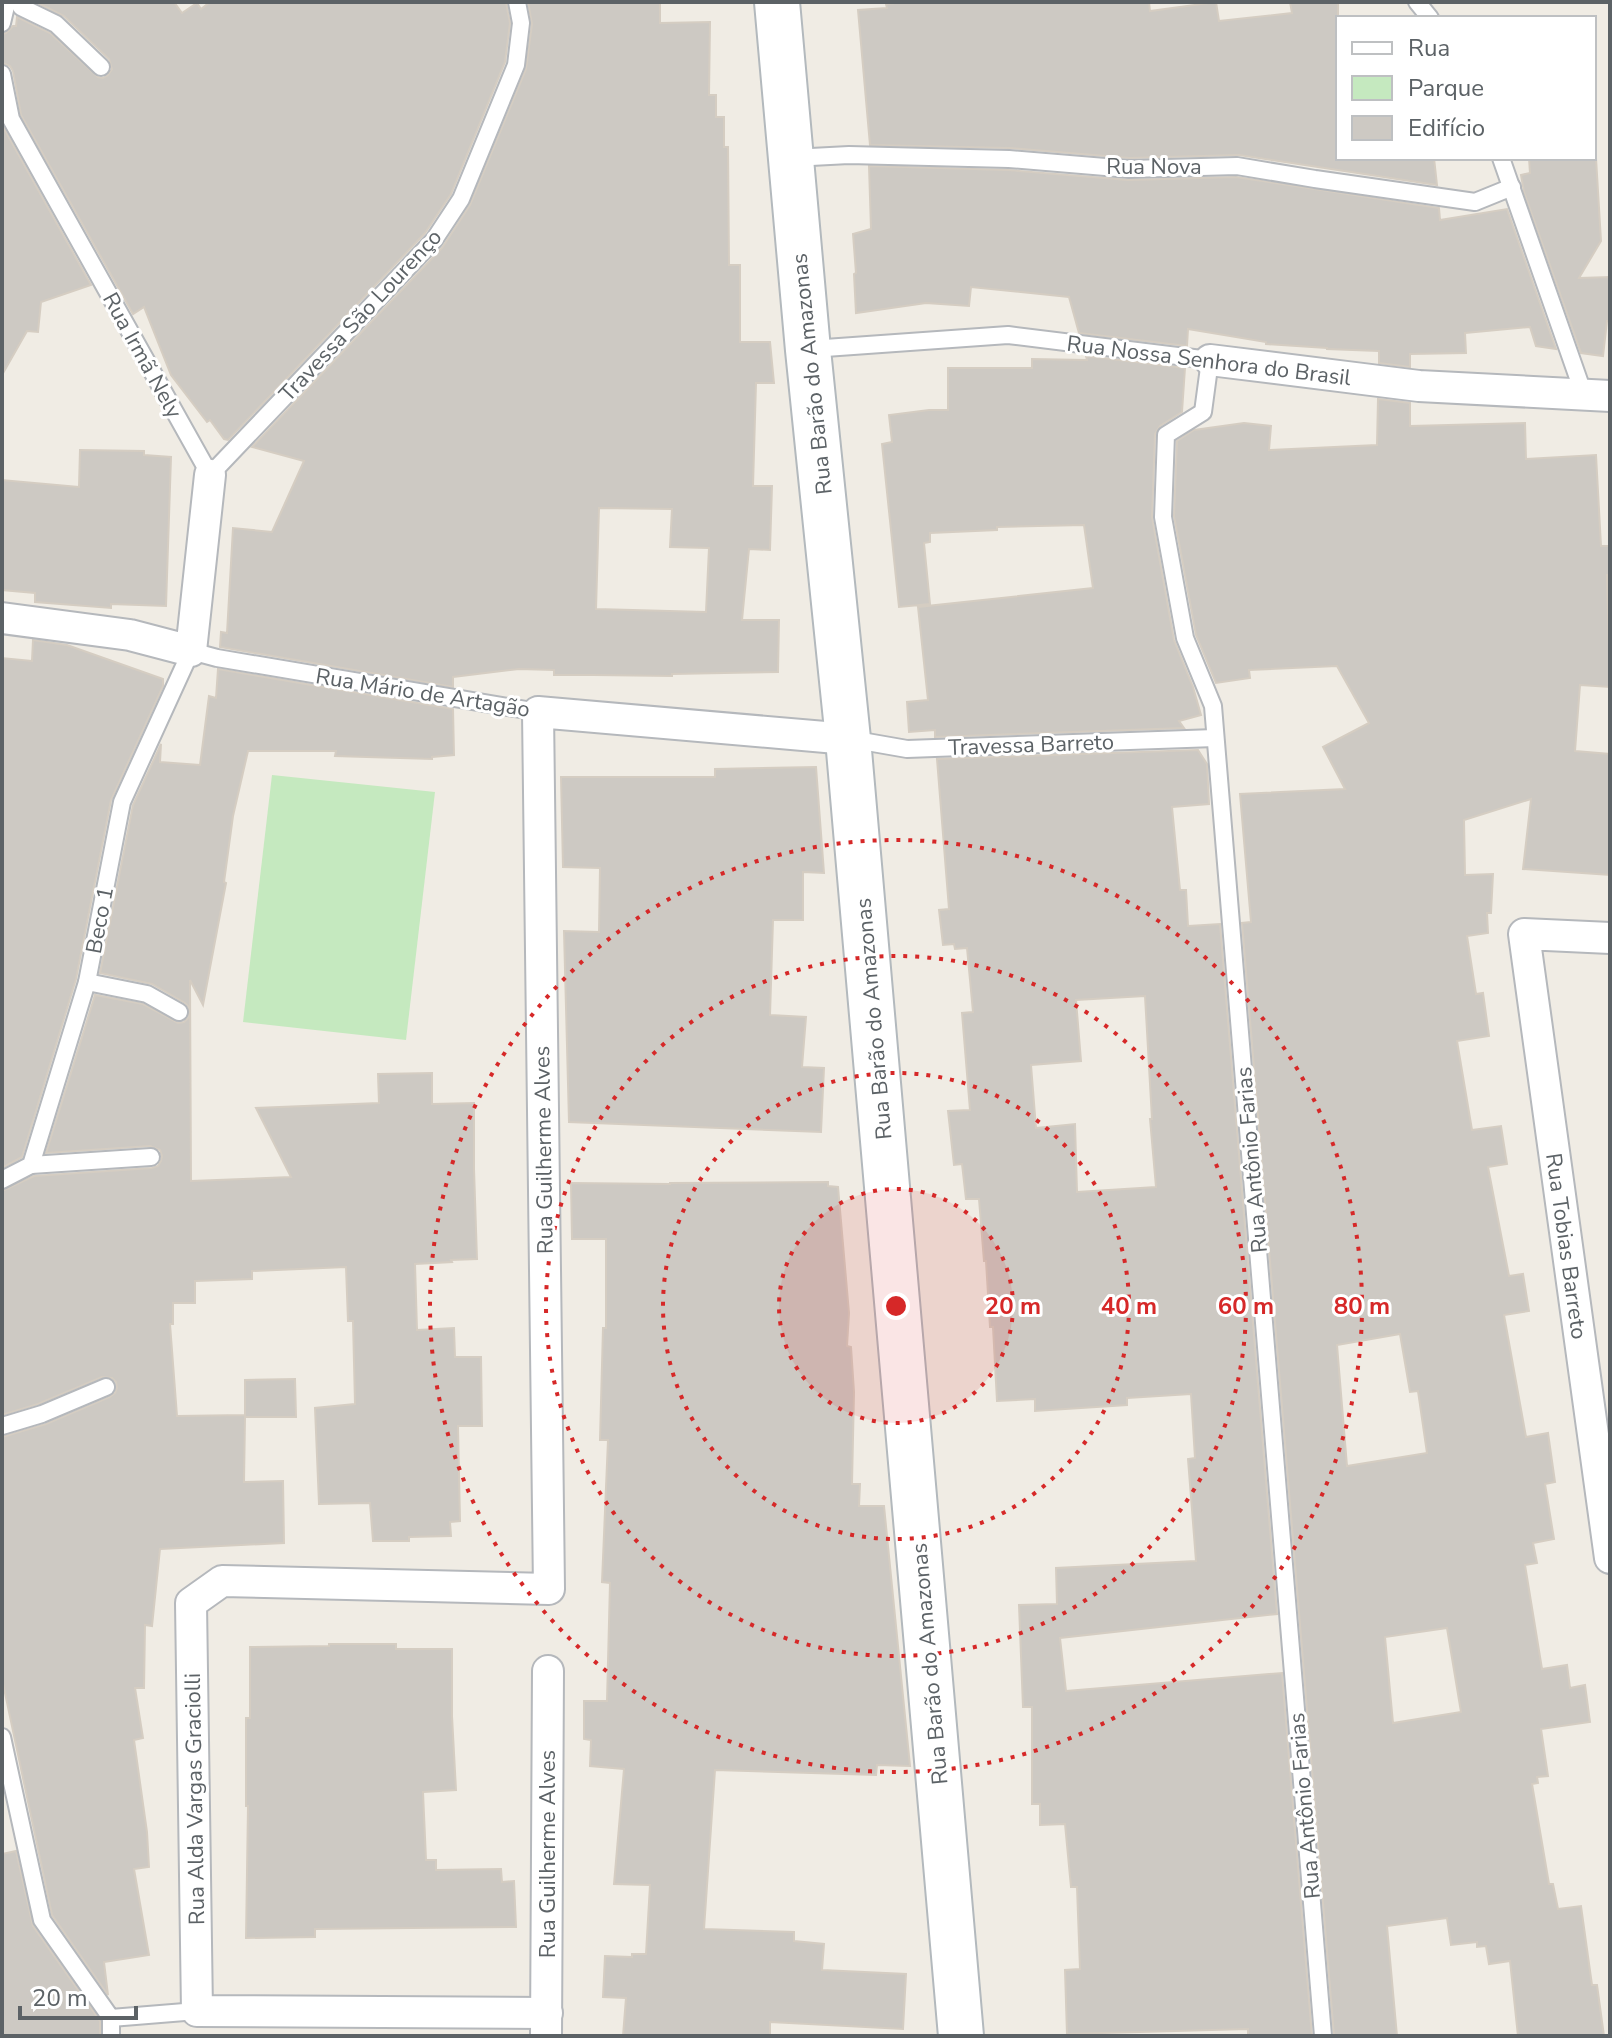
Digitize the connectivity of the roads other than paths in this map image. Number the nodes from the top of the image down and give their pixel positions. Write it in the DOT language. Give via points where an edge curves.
graph roads {
  1 [pos="7,2"];
  2 [pos="18,2"];
  3 [pos="517,2"];
  4 [pos="777,2"];
  5 [pos="2,23"];
  6 [pos="101,67"];
  7 [pos="2,74"];
  8 [pos="791,158"];
  9 [pos="1502,160"];
  10 [pos="1512,187"];
  11 [pos="808,350"];
  12 [pos="1210,360"];
  13 [pos="1597,395"];
  14 [pos="210,475"];
  15 [pos="2,618"];
  16 [pos="191,651"];
  17 [pos="538,712"];
  18 [pos="1215,738"];
  19 [pos="848,739"];
  20 [pos="1610,938"];
  21 [pos="87,982"];
  22 [pos="179,1012"];
  23 [pos="151,1157"];
  24 [pos="31,1165"];
  25 [pos="2,1180"];
  26 [pos="106,1387"];
  27 [pos="2,1426"];
  28 [pos="1610,1558"];
  29 [pos="549,1589"];
  30 [pos="548,1671"];
  31 [pos="2,1737"];
  32 [pos="197,2011"];
  33 [pos="111,2018"];
  34 [pos="546,2024"];
  35 [pos="111,2036"];
  36 [pos="961,2036"];
  37 [pos="1323,2036"];
  1 -- 5 [label="lane"];
  2 -- 6 [label="lane" via="56,24"];
  3 -- 14 [label="lane, Travessa São Lourenço" via="521,23 516,65 461,199 434,240"];
  4 -- 8 [label="street, Rua Barão do Amazonas"];
  7 -- 14 [label="lane, Rua Irmã Nely" via="11,119"];
  8 -- 10 [label="lane, Rua Nova" via="1009,159 1129,169 1237,166 1475,202"];
  8 -- 11 [label="street, Rua Barão do Amazonas"];
  9 -- 10 [label="lane"];
  10 -- 13 [label="lane"];
  11 -- 12 [label="lane, Rua Nossa Senhora do Brasil" via="1008,335"];
  11 -- 19 [label="street, Rua Barão do Amazonas"];
  12 -- 13 [label="street, Rua Nossa Senhora do Brasil" via="1419,386"];
  12 -- 18 [label="lane, Rua Antônio Farias" via="1203,412 1166,435 1163,517 1185,638 1213,706"];
  14 -- 16 [label="street"];
  15 -- 16 [label="street, Rua Mário de Artagão" via="130,635"];
  16 -- 17 [label="lane, Rua Mário de Artagão"];
  16 -- 21 [label="lane, Beco 1" via="122,802"];
  17 -- 19 [label="street, Rua Mário de Artagão"];
  17 -- 29 [label="street, Rua Guilherme Alves"];
  18 -- 19 [label="lane, Travessa Barreto" via="907,749"];
  18 -- 37 [label="lane, Rua Antônio Farias"];
  19 -- 36 [label="street, Rua Barão do Amazonas"];
  20 -- 28 [label="street, Rua Tobias Barreto" via="1524,934"];
  21 -- 22 [label="lane" via="147,994"];
  21 -- 24 [label="lane, Beco 1"];
  23 -- 24 [label="lane"];
  24 -- 25 [label="lane"];
  26 -- 27 [label="lane"];
  29 -- 32 [label="street, Rua Alda Vargas Graciolli" via="222,1581 191,1603"];
  30 -- 34 [label="street, Rua Guilherme Alves"];
  31 -- 33 [label="lane" via="42,1920"];
  32 -- 33 [label="lane"];
  32 -- 34 [label="street"];
  33 -- 35 [label="lane"];
}
